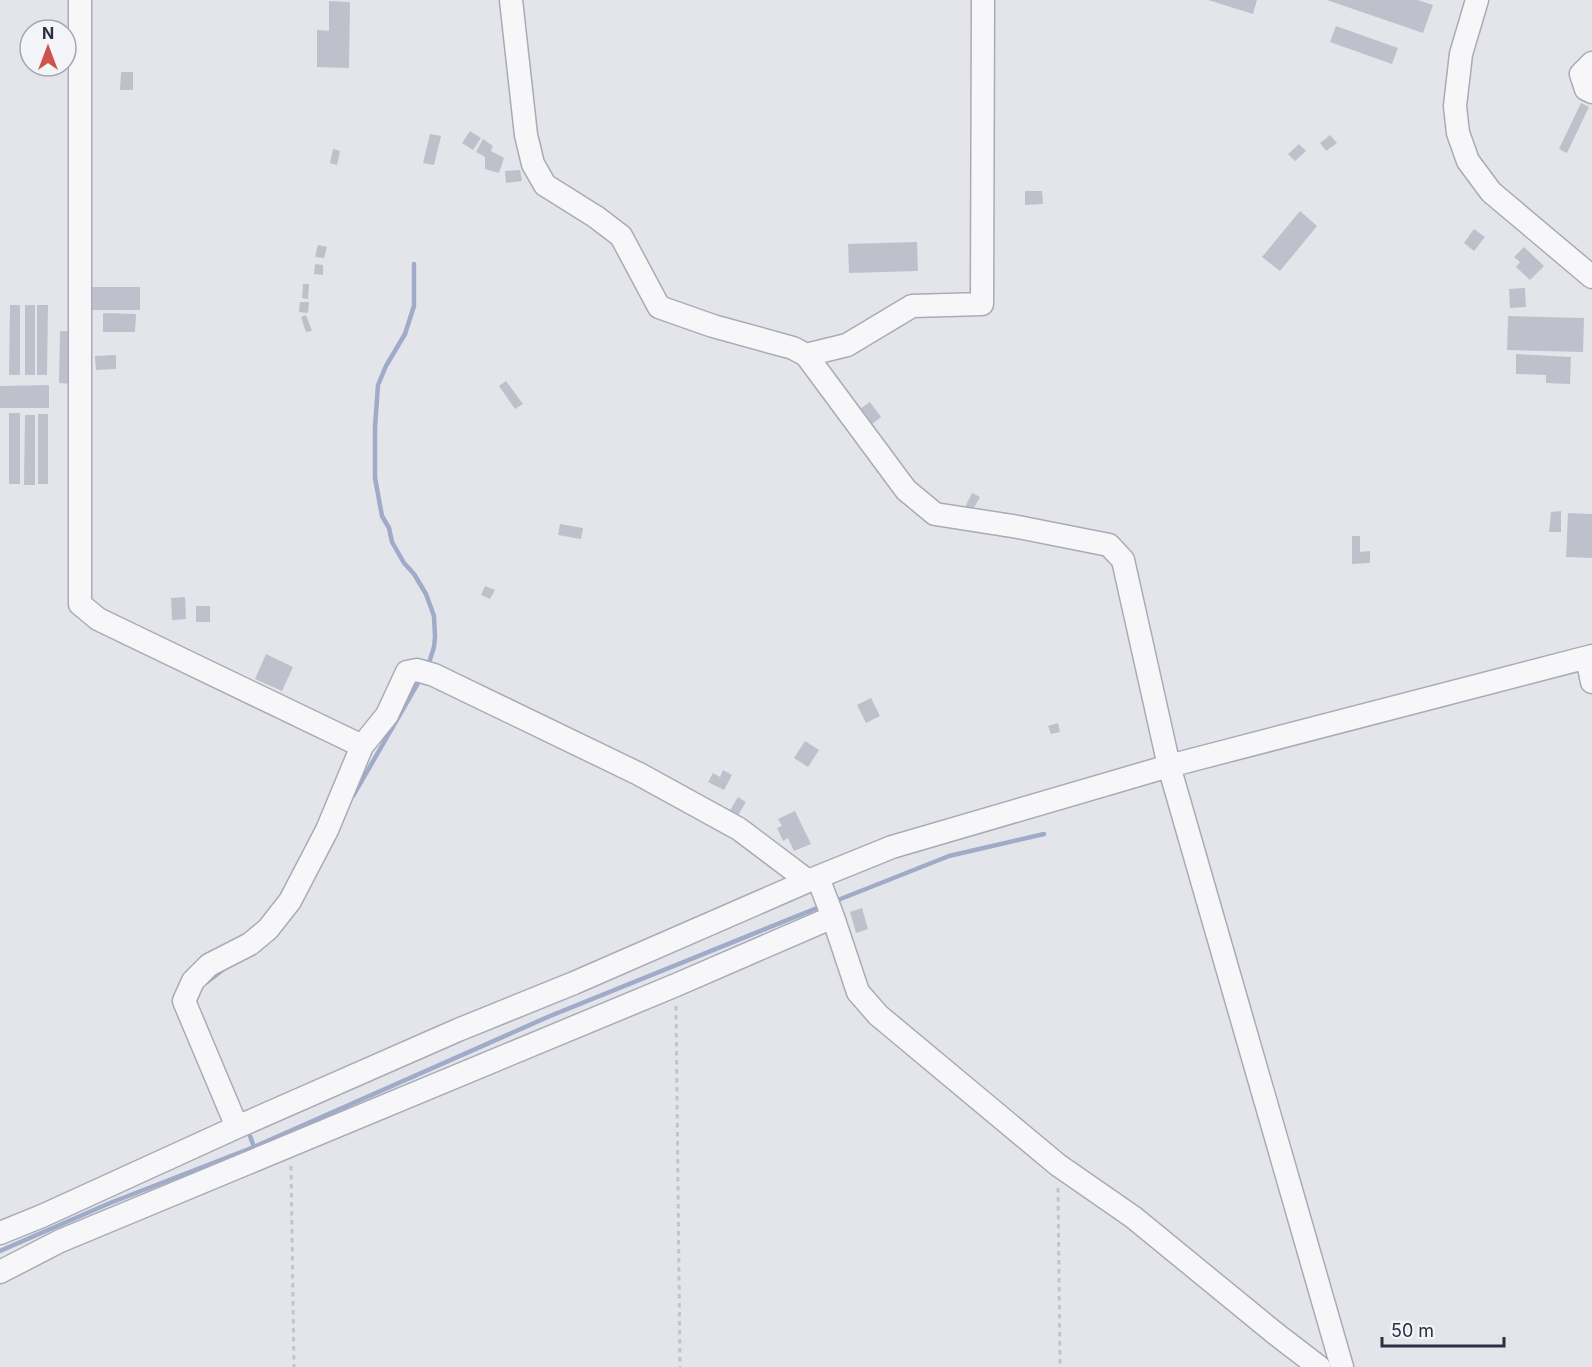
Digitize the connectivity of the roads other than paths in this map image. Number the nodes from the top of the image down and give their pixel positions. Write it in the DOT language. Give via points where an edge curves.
graph roads {
  1 [pos="80,0"];
  2 [pos="511,0"];
  3 [pos="983,0"];
  4 [pos="1477,0"];
  5 [pos="1592,63"];
  6 [pos="1592,93"];
  7 [pos="1592,277"];
  8 [pos="806,355"];
  9 [pos="1589,657"];
  10 [pos="1592,682"];
  11 [pos="362,746"];
  12 [pos="1169,766"];
  13 [pos="822,895"];
  14 [pos="237,1127"];
  15 [pos="0,1233"];
  16 [pos="0,1272"];
  17 [pos="1319,1367"];
  18 [pos="1341,1367"];
  1 -- 11 [label="street" via="80,604 98,619"];
  2 -- 8 [label="street" via="526,135 533,164 545,185 621,236 659,307"];
  3 -- 8 [label="street" via="982,304 912,306 847,345"];
  4 -- 7 [label="street" via="1461,54 1455,106 1458,133 1468,161 1491,192"];
  5 -- 6 [label="street" via="1581,74 1586,89"];
  8 -- 12 [label="street" via="906,490 934,514 1109,545 1123,560"];
  9 -- 10 [label="street"];
  9 -- 12 [label="street"];
  11 -- 13 [label="street" via="387,715 407,672 426,672 639,774 739,829"];
  11 -- 14 [label="street" via="327,830 290,901 250,944 209,965 193,981 184,1001"];
  12 -- 13 [label="street" via="892,847"];
  12 -- 18 [label="street"];
  13 -- 14 [label="street" via="574,983"];
  13 -- 16 [label="street" via="676,985 60,1241"];
  13 -- 17 [label="street" via="858,992 878,1015 1058,1165 1132,1217"];
  14 -- 15 [label="street"];
}
